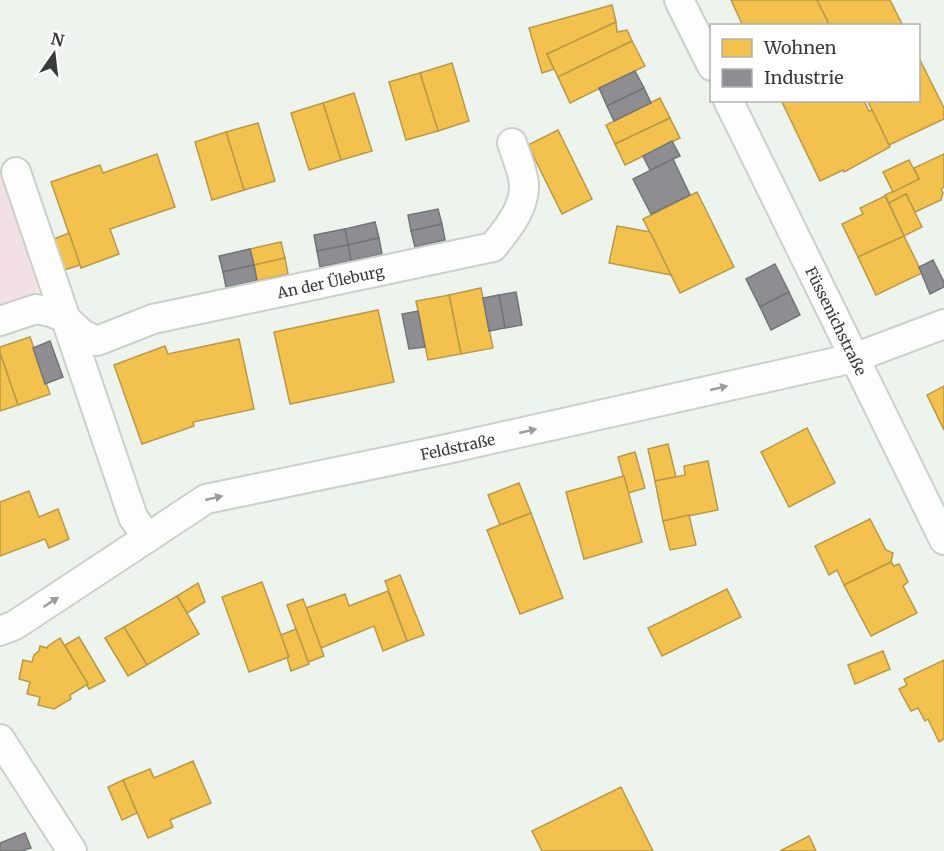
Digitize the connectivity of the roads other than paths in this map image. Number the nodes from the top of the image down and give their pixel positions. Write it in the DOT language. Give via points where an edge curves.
graph roads {
  1 [pos="679,0"];
  2 [pos="710,64"];
  3 [pos="729,102"];
  4 [pos="512,143"];
  5 [pos="16,172"];
  6 [pos="65,318"];
  7 [pos="0,321"];
  8 [pos="944,324"];
  9 [pos="854,358"];
  10 [pos="147,538"];
  11 [pos="944,540"];
  12 [pos="0,631"];
  13 [pos="0,739"];
  14 [pos="72,851"];
  1 -- 2 [label="street"];
  3 -- 9 [label="street, Füssenichstraße"];
  4 -- 6 [label="street, An der Üleburg" via="524,183 523,200 492,247 153,319 97,341 82,334"];
  5 -- 6 [label="street"];
  6 -- 7 [label="street, An der Üleburg" via="36,309"];
  6 -- 10 [label="street" via="133,517"];
  8 -- 9 [label="street, Feldstraße"];
  10 -- 9 [label="street, Feldstraße, one-way" via="206,499"];
  9 -- 11 [label="street, Füssenichstraße"];
  12 -- 10 [label="street, Feldstraße, one-way" via="15,626"];
  13 -- 14 [label="street"];
}
